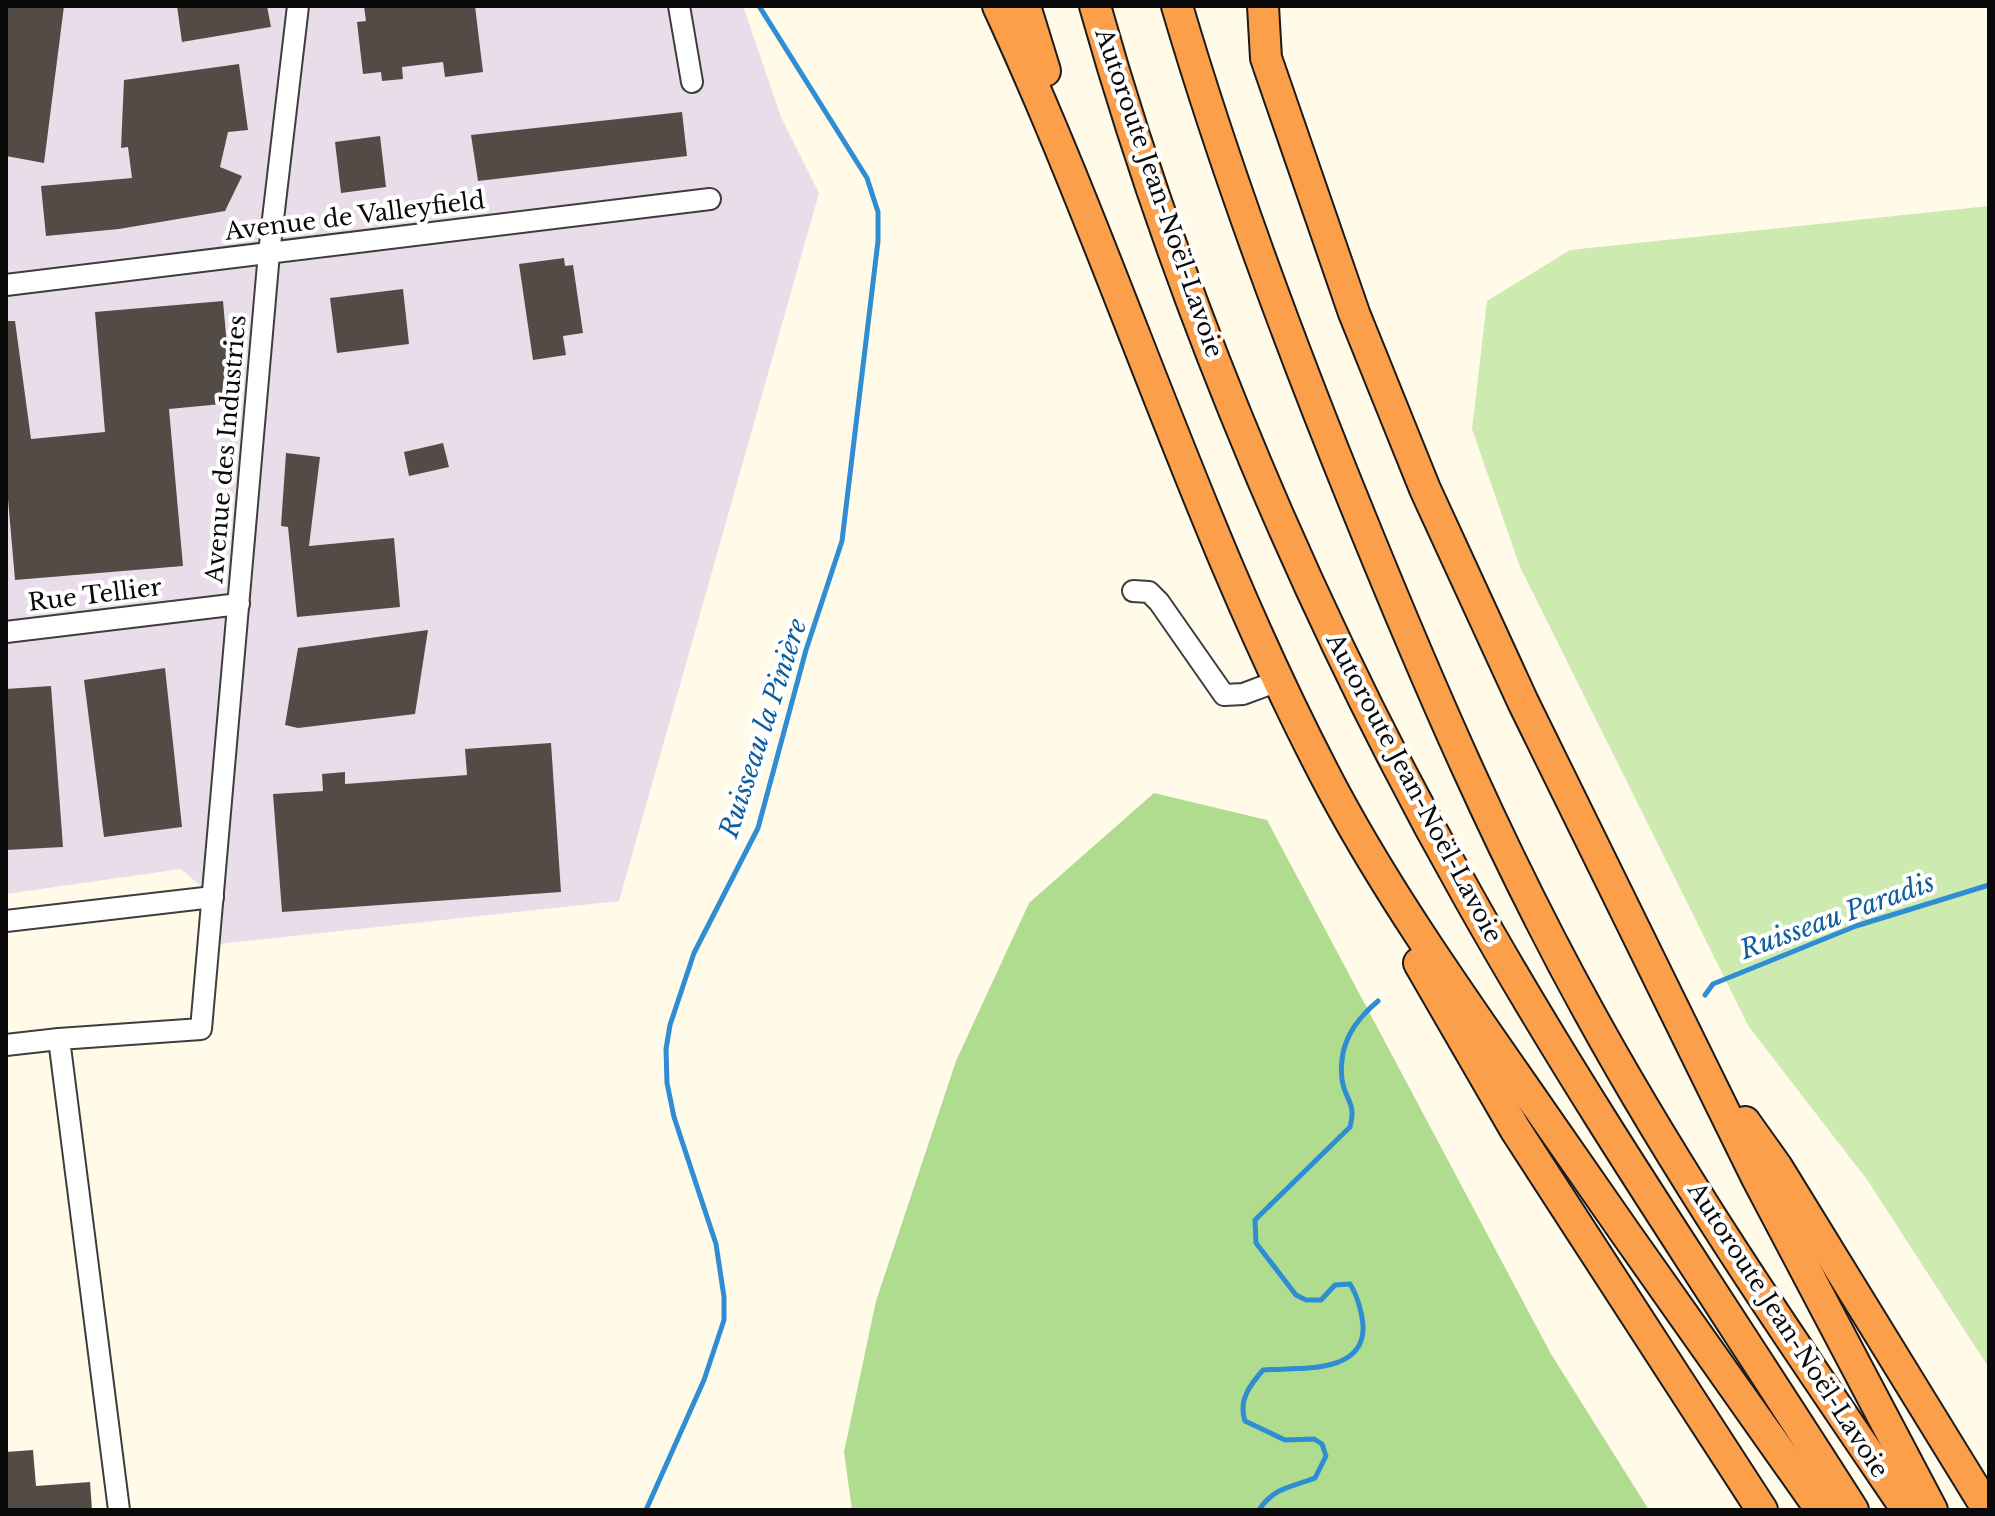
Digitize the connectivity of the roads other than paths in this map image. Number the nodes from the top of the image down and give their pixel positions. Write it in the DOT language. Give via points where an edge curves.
graph roads {
  1 [pos="298,6"];
  2 [pos="679,6"];
  3 [pos="998,6"];
  4 [pos="1025,6"];
  5 [pos="1095,6"];
  6 [pos="1177,6"];
  7 [pos="1250,6"];
  8 [pos="1263,6"];
  9 [pos="1266,58"];
  10 [pos="692,82"];
  11 [pos="710,199"];
  12 [pos="1104,251"];
  13 [pos="269,253"];
  14 [pos="6,285"];
  15 [pos="1133,591"];
  16 [pos="239,604"];
  17 [pos="6,632"];
  18 [pos="1278,681"];
  19 [pos="1336,797"];
  20 [pos="213,897"];
  21 [pos="6,921"];
  22 [pos="59,1039"];
  23 [pos="6,1045"];
  24 [pos="1695,1053"];
  25 [pos="119,1510"];
  26 [pos="1762,1510"];
  27 [pos="1821,1510"];
  28 [pos="1853,1510"];
  29 [pos="1907,1510"];
  30 [pos="1932,1510"];
  31 [pos="1988,1510"];
  1 -- 13 [label="street, Avenue des Industries"];
  2 -- 10 [label="street"];
  3 -- 12 [label="highway"];
  4 -- 12 [label="highway"];
  5 -- 28 [label="highway, Autoroute Jean-Noël-Lavoie" via="1135,138 1236,410 1380,733 1532,1005"];
  6 -- 29 [label="highway, Autoroute Jean-Noël-Lavoie" via="1289,339 1418,659 1501,842 1589,1013 1675,1158"];
  7 -- 9 [label="highway"];
  8 -- 9 [label="highway"];
  9 -- 24 [label="highway" via="1348,298 1425,489"];
  11 -- 13 [label="street, Avenue de Valleyfield"];
  12 -- 18 [label="highway" via="1173,442"];
  13 -- 14 [label="street, Avenue de Valleyfield"];
  13 -- 16 [label="street, Avenue des Industries"];
  15 -- 18 [label="street" via="1149,592 1159,602 1224,695"];
  16 -- 17 [label="street, Rue Tellier"];
  16 -- 20 [label="street, Avenue des Industries"];
  18 -- 19 [label="highway"];
  19 -- 26 [label="highway" via="1481,1074"];
  19 -- 27 [label="highway" via="1491,1039"];
  20 -- 21 [label="street"];
  20 -- 22 [label="street, Avenue des Industries" via="201,1029"];
  22 -- 23 [label="street"];
  22 -- 25 [label="street"];
  24 -- 30 [label="highway"];
  24 -- 31 [label="highway" via="1777,1167"];
}
